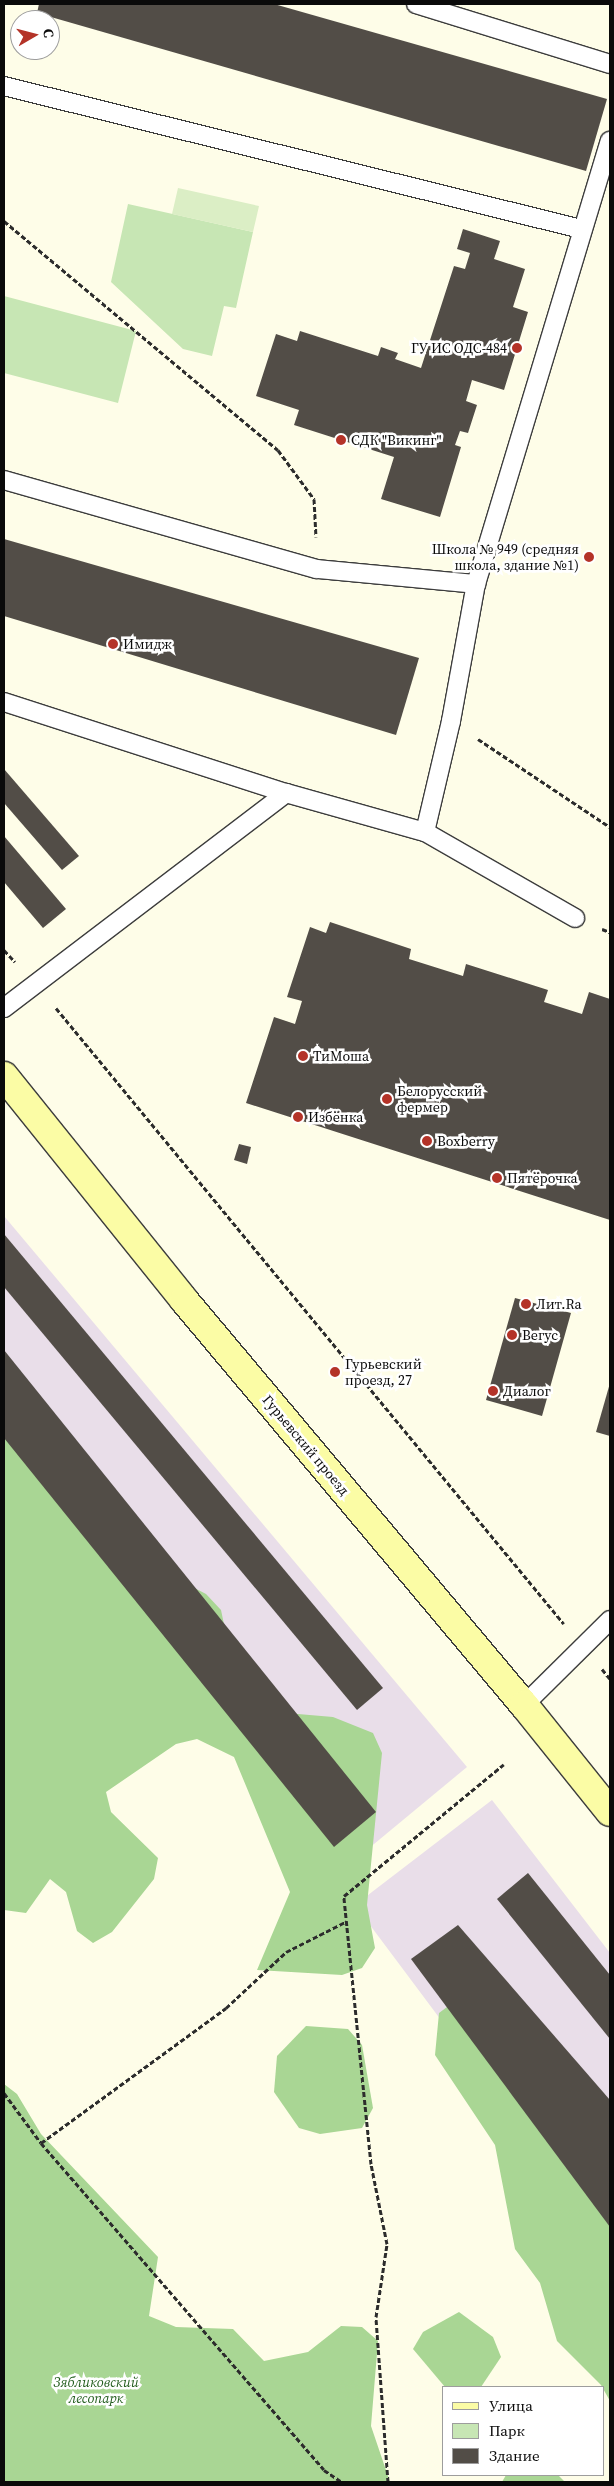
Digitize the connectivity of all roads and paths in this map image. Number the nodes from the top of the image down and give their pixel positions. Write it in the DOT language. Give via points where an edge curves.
graph roads {
  1 [pos="416,4"];
  2 [pos="610,64"];
  3 [pos="4,86"];
  4 [pos="610,141"];
  5 [pos="4,221"];
  6 [pos="582,229"];
  7 [pos="4,480"];
  8 [pos="317,569"];
  9 [pos="476,584"];
  10 [pos="4,702"];
  11 [pos="451,721"];
  12 [pos="286,793"];
  13 [pos="610,827"];
  14 [pos="425,832"];
  15 [pos="575,918"];
  16 [pos="4,950"];
  17 [pos="37,985"];
  18 [pos="4,1008"];
  19 [pos="4,1076"];
  20 [pos="610,1620"];
  21 [pos="584,1646"];
  22 [pos="610,1679"];
  23 [pos="524,1705"];
  24 [pos="504,1764"];
  25 [pos="610,1812"];
  26 [pos="347,1921"];
  27 [pos="4,2093"];
  28 [pos="41,2143"];
  29 [pos="342,2482"];
  30 [pos="388,2482"];
  1 -- 2 [label="lane"];
  3 -- 6 [label="lane"];
  4 -- 6 [label="lane"];
  5 -- 8 [label="path" via="278,450 314,499"];
  6 -- 9 [label="lane"];
  7 -- 8 [label="lane"];
  8 -- 9 [label="lane"];
  9 -- 11 [label="lane"];
  10 -- 12 [label="lane"];
  11 -- 13 [label="path"];
  11 -- 14 [label="lane"];
  12 -- 14 [label="lane"];
  12 -- 17 [label="lane"];
  14 -- 15 [label="lane"];
  16 -- 17 [label="path"];
  17 -- 18 [label="lane"];
  17 -- 21 [label="path" via="541,1600"];
  19 -- 23 [label="street, Гурьевский проезд" via="184,1300"];
  20 -- 21 [label="lane"];
  21 -- 22 [label="path"];
  21 -- 23 [label="lane"];
  23 -- 25 [label="street, Гурьевский проезд"];
  24 -- 26 [label="path" via="344,1896"];
  26 -- 28 [label="path" via="286,1952 226,2008"];
  26 -- 30 [label="path" via="371,2164 387,2244 376,2317"];
  27 -- 28 [label="path"];
  28 -- 29 [label="path" via="324,2470"];
}
